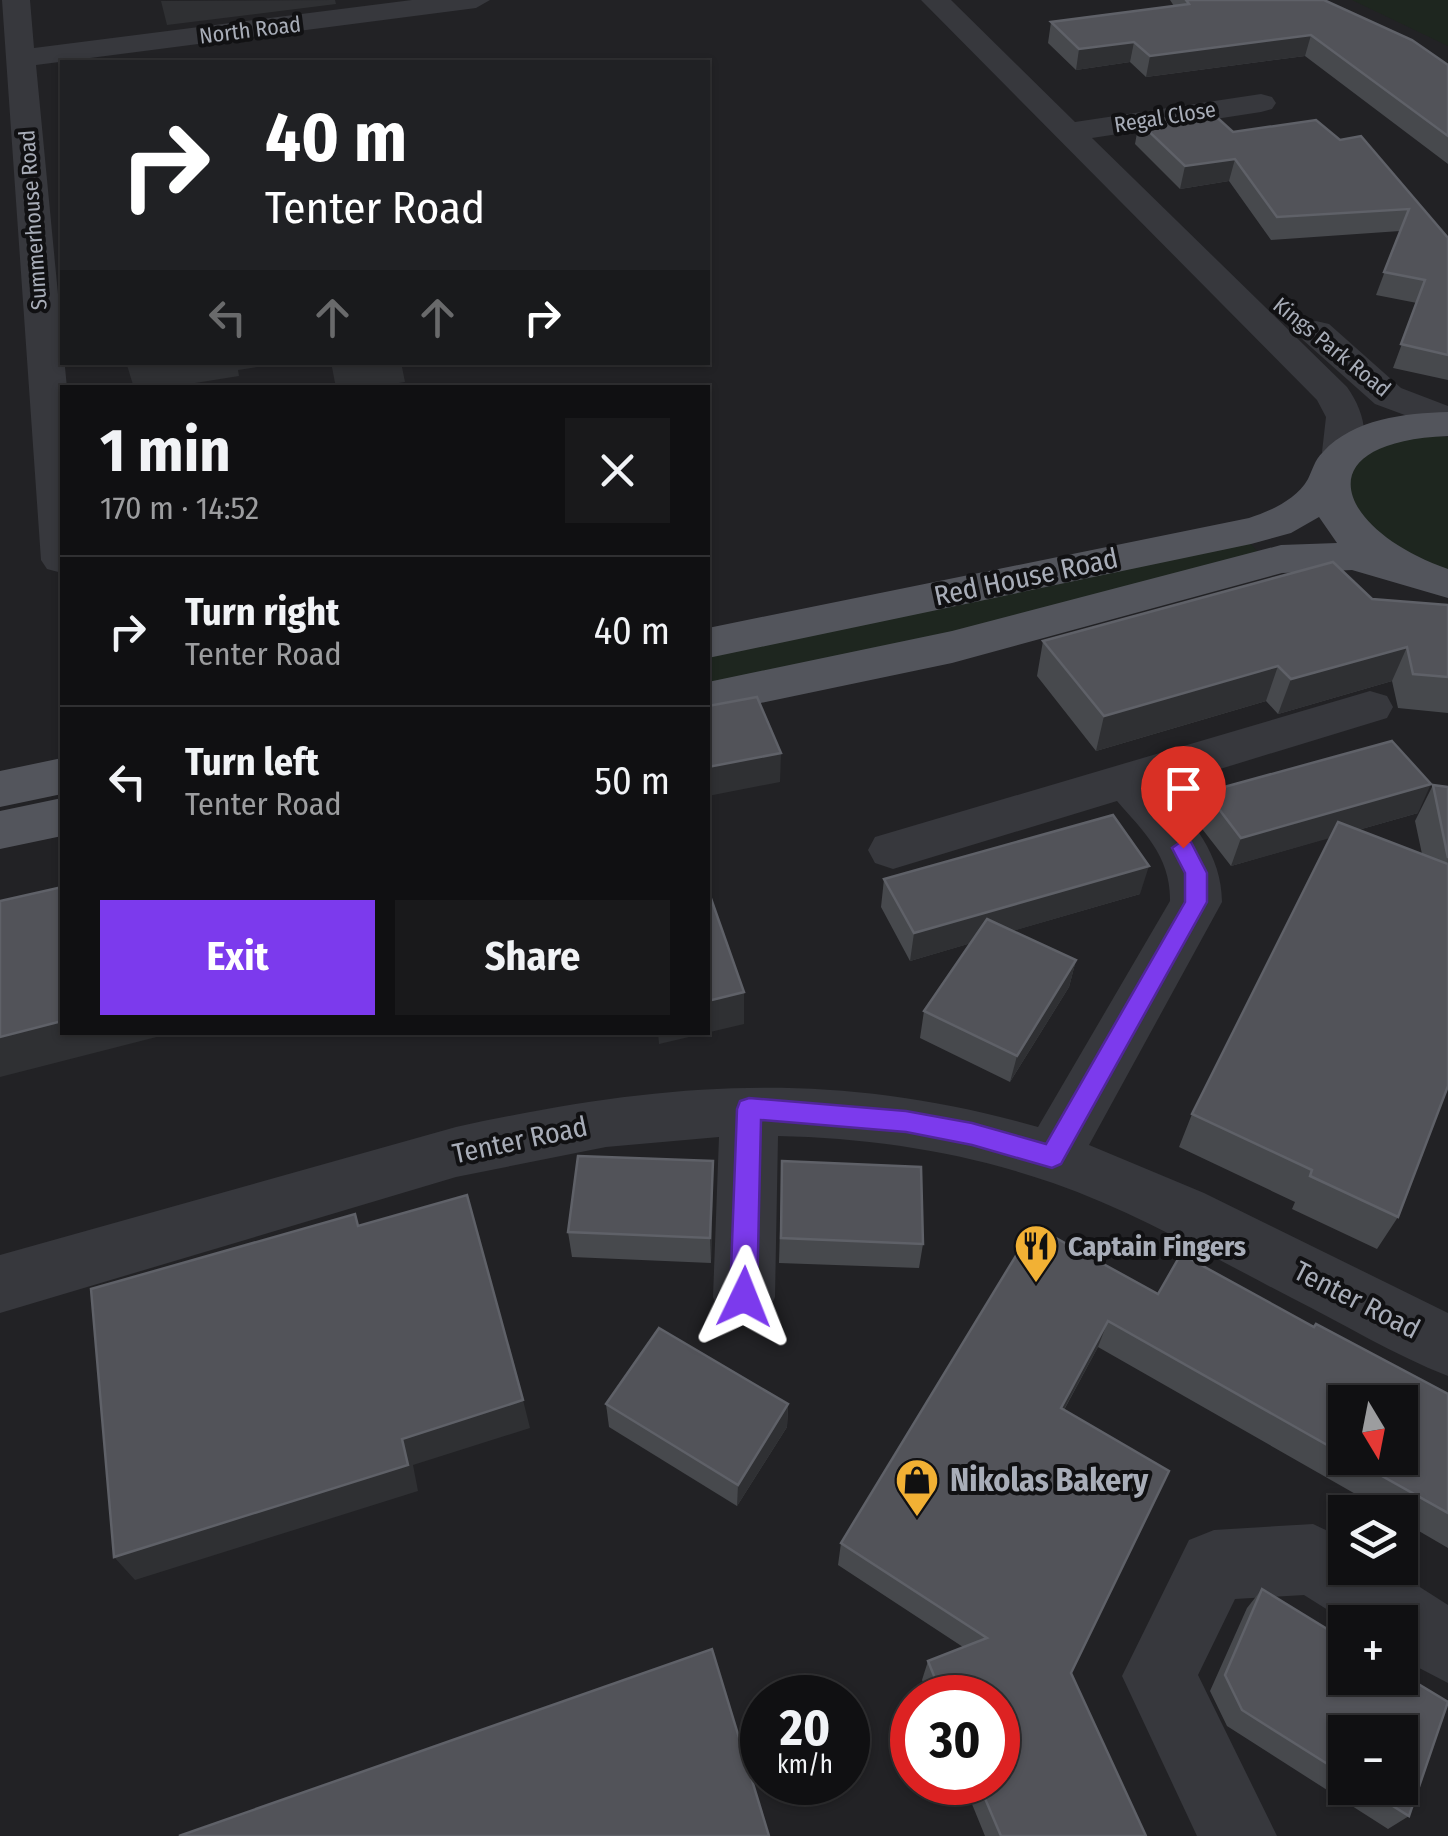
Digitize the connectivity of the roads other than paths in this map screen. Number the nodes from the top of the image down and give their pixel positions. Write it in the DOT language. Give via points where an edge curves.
graph roads {
  1 [pos="16,0"];
  2 [pos="476,0"];
  3 [pos="935,0"];
  4 [pos="369,7"];
  5 [pos="23,58"];
  6 [pos="1261,103"];
  7 [pos="1068,132"];
  8 [pos="14,171"];
  9 [pos="1170,234"];
  10 [pos="49,235"];
  11 [pos="1448,422"];
  12 [pos="57,440"];
  13 [pos="1335,467"];
  14 [pos="60,512"];
  15 [pos="1399,566"];
  16 [pos="1448,584"];
  17 [pos="710,643"];
  18 [pos="710,698"];
  19 [pos="1370,707"];
  20 [pos="60,776"];
  21 [pos="1126,779"];
  22 [pos="0,789"];
  23 [pos="60,817"];
  24 [pos="0,830"];
  25 [pos="894,850"];
  26 [pos="749,1109"];
  27 [pos="1052,1156"];
  28 [pos="0,1284"];
  29 [pos="744,1297"];
  30 [pos="1447,1341"];
  31 [pos="1448,1646"];
  32 [pos="1238,1836"];
  1 -- 5 [label="street, Summerhouse Road"];
  2 -- 4 [label="street, North Road"];
  3 -- 7 [label="street, Kings Park Road"];
  4 -- 5 [label="street, North Road"];
  5 -- 8 [label="street, Summerhouse Road"];
  6 -- 7 [label="street, Regal Close"];
  7 -- 9 [label="street, Kings Park Road"];
  8 -- 10 [label="street, Summerhouse Road"];
  9 -- 11 [label="street, Kings Park Road" via="1293,310 1388,396"];
  9 -- 13 [label="street, Kings Park Road" via="1334,395 1345,418"];
  10 -- 12 [label="street, Summerhouse Road"];
  11 -- 13 [label="main road, Red House Road" via="1395,427 1356,442"];
  12 -- 14 [label="street, Summerhouse Road"];
  13 -- 15 [label="main road" via="1339,516"];
  13 -- 17 [label="main road, Red House Road" via="1307,509 1251,531"];
  15 -- 16 [label="main road"];
  15 -- 18 [label="main road" via="1352,556 1280,559 952,647"];
  19 -- 21 [label="street"];
  20 -- 22 [label="main road"];
  21 -- 25 [label="street"];
  21 -- 27 [label="street" via="1183,848 1196,873 1196,902"];
  23 -- 24 [label="main road"];
  26 -- 27 [label="street, Tenter Road" via="906,1122"];
  26 -- 28 [label="street, Tenter Road" via="531,1134"];
  26 -- 29 [label="street"];
  27 -- 30 [label="street, Tenter Road" via="1156,1199"];
  31 -- 32 [label="street" via="1313,1559 1214,1565 1159,1676"];
}
